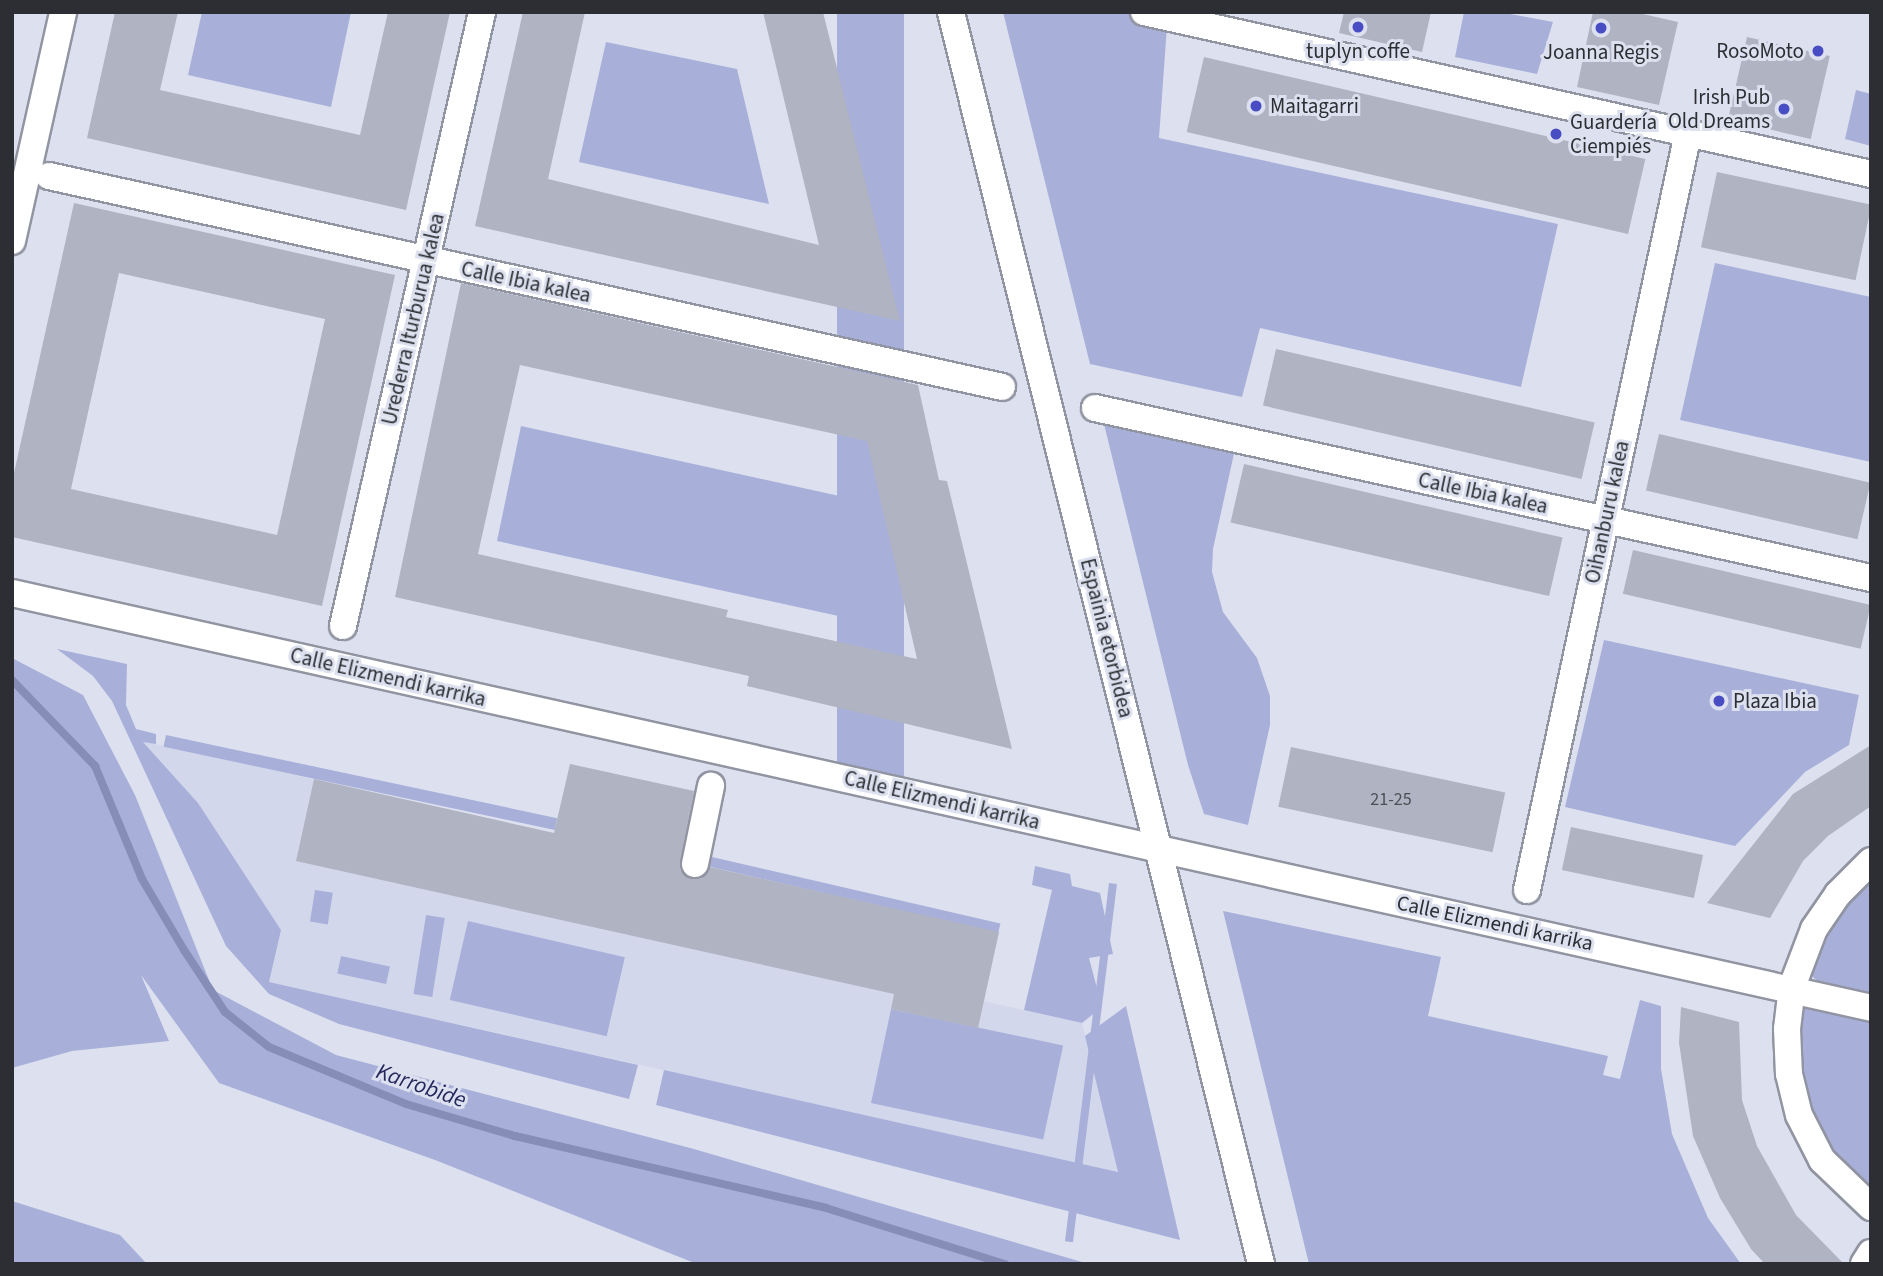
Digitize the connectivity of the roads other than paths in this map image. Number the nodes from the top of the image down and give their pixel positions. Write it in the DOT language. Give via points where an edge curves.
graph roads {
  1 [pos="64,12"];
  2 [pos="482,12"];
  3 [pos="951,12"];
  4 [pos="1144,12"];
  5 [pos="1688,133"];
  6 [pos="1871,174"];
  7 [pos="49,176"];
  8 [pos="12,241"];
  9 [pos="426,260"];
  10 [pos="1002,387"];
  11 [pos="1095,408"];
  12 [pos="1605,520"];
  13 [pos="1871,578"];
  14 [pos="12,593"];
  15 [pos="343,626"];
  16 [pos="711,786"];
  17 [pos="1159,849"];
  18 [pos="1871,861"];
  19 [pos="695,864"];
  20 [pos="1527,890"];
  21 [pos="1792,987"];
  22 [pos="1871,1008"];
  23 [pos="1871,1208"];
  24 [pos="1871,1253"];
  25 [pos="1261,1264"];
  26 [pos="1864,1264"];
  1 -- 8 [label="street"];
  2 -- 9 [label="street, Urederra Iturburua kalea"];
  3 -- 17 [label="street, Espainia etorbidea"];
  4 -- 5 [label="street"];
  5 -- 6 [label="street"];
  5 -- 12 [label="street, Oihanburu kalea"];
  7 -- 9 [label="street, Calle Ibia kalea"];
  9 -- 10 [label="street, Calle Ibia kalea"];
  9 -- 15 [label="street, Urederra Iturburua kalea"];
  11 -- 12 [label="street, Calle Ibia kalea"];
  12 -- 13 [label="street, Calle Ibia kalea"];
  12 -- 20 [label="street, Oihanburu kalea"];
  14 -- 17 [label="street, Calle Elizmendi karrika"];
  16 -- 19 [label="street"];
  17 -- 21 [label="street, Calle Elizmendi karrika"];
  17 -- 25 [label="street, Espainia etorbidea"];
  18 -- 21 [label="street" via="1838,894 1814,929"];
  21 -- 22 [label="street, Calle Elizmendi karrika"];
  21 -- 23 [label="street" via="1787,1030 1789,1074 1799,1115 1822,1160"];
  24 -- 26 [label="street"];
}
